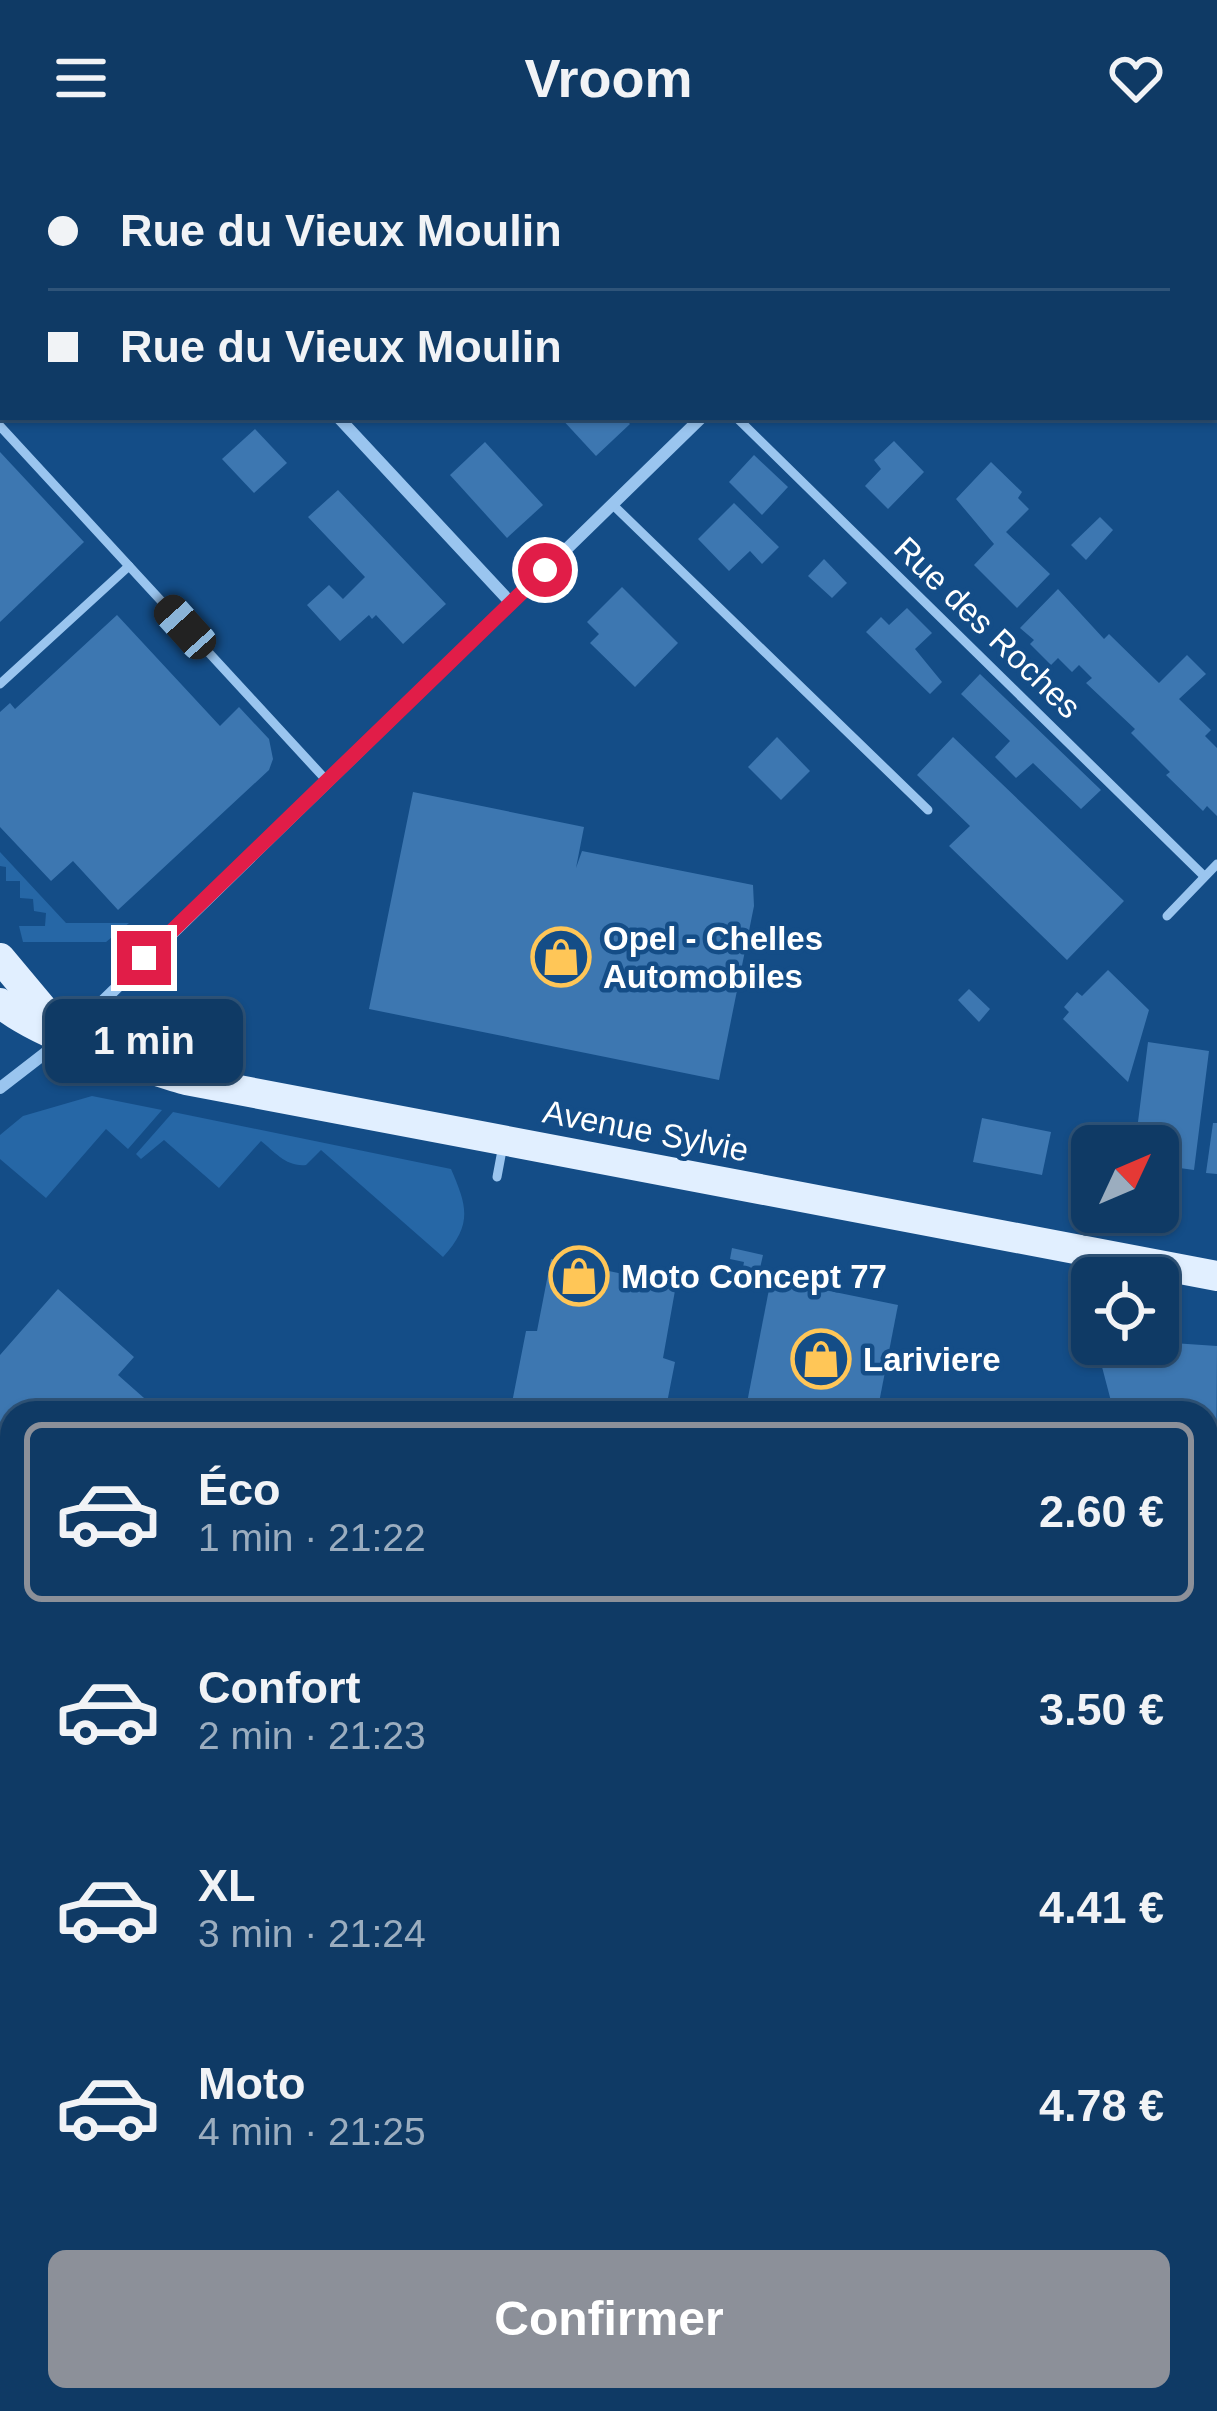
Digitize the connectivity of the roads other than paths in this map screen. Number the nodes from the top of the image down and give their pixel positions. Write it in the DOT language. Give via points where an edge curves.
graph roads {
  1 [pos="341,420"];
  2 [pos="699,420"];
  3 [pos="739,420"];
  4 [pos="0,426"];
  5 [pos="612,504"];
  6 [pos="129,566"];
  7 [pos="512,603"];
  8 [pos="0,684"];
  9 [pos="328,782"];
  10 [pos="928,810"];
  11 [pos="1217,864"];
  12 [pos="1203,875"];
  13 [pos="1167,916"];
  14 [pos="0,958"];
  15 [pos="0,1004"];
  16 [pos="66,1037"];
  17 [pos="0,1088"];
  18 [pos="504,1140"];
  19 [pos="497,1178"];
  20 [pos="1217,1276"];
  1 -- 7 [label="street"];
  2 -- 5 [label="street"];
  3 -- 12 [label="lane, Rue des Roches"];
  4 -- 6 [label="lane"];
  5 -- 7 [label="street"];
  5 -- 10 [label="lane"];
  6 -- 8 [label="lane"];
  6 -- 9 [label="lane"];
  7 -- 9 [label="street"];
  9 -- 16 [label="street"];
  11 -- 12 [label="lane"];
  12 -- 13 [label="lane"];
  14 -- 16 [label="main road, Avenue Sylvie"];
  15 -- 16 [label="main road, Avenue Sylvie"];
  16 -- 17 [label="street"];
  16 -- 18 [label="main road, Avenue Sylvie" via="186,1080"];
  18 -- 19 [label="lane"];
  18 -- 20 [label="main road, Avenue Sylvie"];
}
